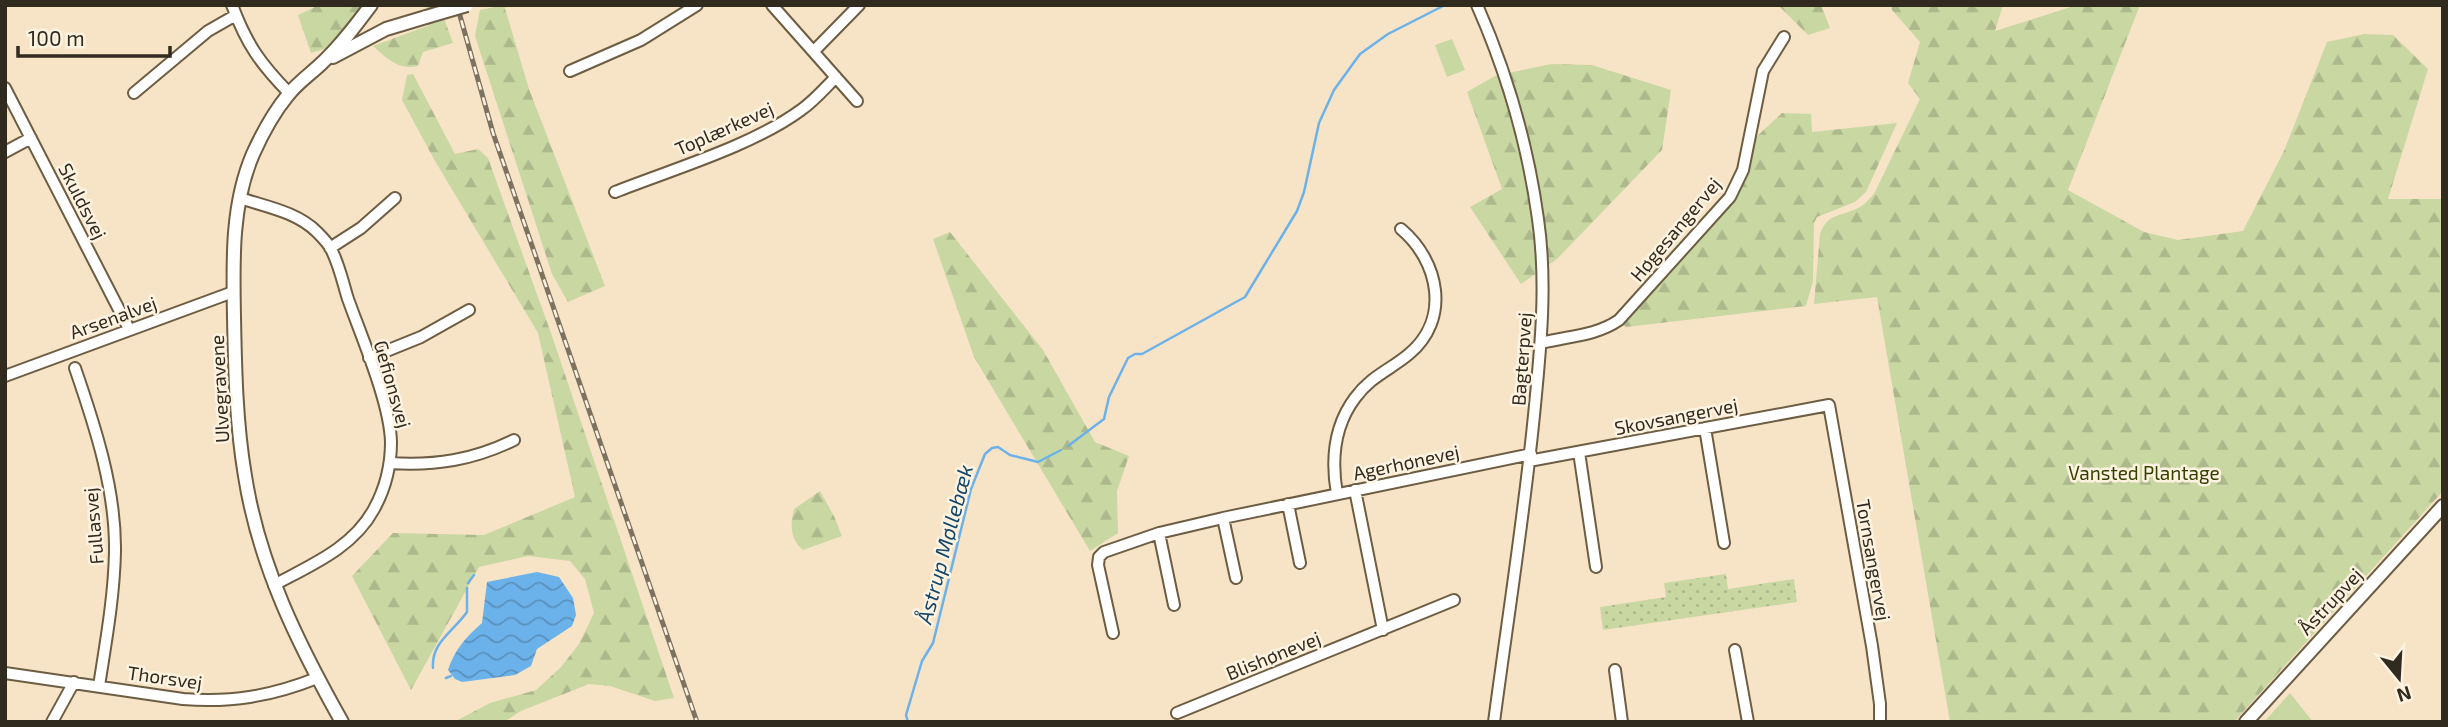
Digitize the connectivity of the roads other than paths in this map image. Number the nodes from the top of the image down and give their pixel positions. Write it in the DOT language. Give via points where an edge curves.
graph roads {
  1 [pos="371,5"];
  2 [pos="467,5"];
  3 [pos="697,5"];
  4 [pos="772,5"];
  5 [pos="859,5"];
  6 [pos="1477,5"];
  7 [pos="234,10"];
  8 [pos="1784,37"];
  9 [pos="814,51"];
  10 [pos="324,62"];
  11 [pos="570,71"];
  12 [pos="836,77"];
  13 [pos="5,88"];
  14 [pos="134,93"];
  15 [pos="289,93"];
  16 [pos="856,101"];
  17 [pos="31,138"];
  18 [pos="5,152"];
  19 [pos="615,192"];
  20 [pos="240,198"];
  21 [pos="396,198"];
  22 [pos="1401,229"];
  23 [pos="330,248"];
  24 [pos="233,292"];
  25 [pos="469,310"];
  26 [pos="129,329"];
  27 [pos="1541,342"];
  28 [pos="369,358"];
  29 [pos="75,368"];
  30 [pos="5,376"];
  31 [pos="1829,405"];
  32 [pos="1705,428"];
  33 [pos="514,440"];
  34 [pos="1579,452"];
  35 [pos="1530,458"];
  36 [pos="390,463"];
  37 [pos="1355,490"];
  38 [pos="1337,494"];
  39 [pos="1288,504"];
  40 [pos="2443,506"];
  41 [pos="1223,517"];
  42 [pos="1159,533"];
  43 [pos="1724,543"];
  44 [pos="1300,563"];
  45 [pos="1596,567"];
  46 [pos="1236,578"];
  47 [pos="274,584"];
  48 [pos="1454,600"];
  49 [pos="1174,605"];
  50 [pos="1383,630"];
  51 [pos="1113,634"];
  52 [pos="1735,650"];
  53 [pos="1615,670"];
  54 [pos="5,673"];
  55 [pos="317,678"];
  56 [pos="74,682"];
  57 [pos="99,686"];
  58 [pos="1177,713"];
  59 [pos="52,722"];
  60 [pos="342,722"];
  61 [pos="1494,722"];
  62 [pos="1622,722"];
  63 [pos="1748,722"];
  64 [pos="1880,722"];
  65 [pos="2246,722"];
  1 -- 10 [label="street, Ulvegravene"];
  2 -- 10 [label="street, Ulvegravene, bridge" via="386,29"];
  3 -- 11 [label="street" via="641,40"];
  4 -- 9 [label="street"];
  5 -- 9 [label="street"];
  6 -- 27 [label="street, Bagterpvej" via="1522,134 1538,221"];
  7 -- 14 [label="street"];
  7 -- 15 [label="street" via="261,64"];
  8 -- 27 [label="street, Høgesangervej" via="1763,71 1743,170 1730,197 1619,320 1586,335"];
  9 -- 12 [label="street"];
  10 -- 15 [label="street, Ulvegravene"];
  12 -- 16 [label="street"];
  12 -- 19 [label="street, Toplærkevej" via="776,127"];
  13 -- 17 [label="street, Skuldsvej"];
  15 -- 20 [label="street, Ulvegravene" via="253,156"];
  17 -- 18 [label="street"];
  17 -- 26 [label="street, Skuldsvej"];
  20 -- 23 [label="street, Gefionsvej" via="305,221"];
  20 -- 24 [label="street, Ulvegravene"];
  21 -- 23 [label="street"];
  22 -- 38 [label="street" via="1430,266 1433,314 1419,343 1367,383 1344,416 1334,454"];
  23 -- 28 [label="street, Gefionsvej"];
  24 -- 26 [label="street, Arsenalvej"];
  24 -- 47 [label="street, Ulvegravene" via="240,446 255,526"];
  25 -- 28 [label="street" via="421,337"];
  26 -- 30 [label="street, Arsenalvej"];
  27 -- 35 [label="street, Bagterpvej"];
  28 -- 36 [label="street, Gefionsvej" via="387,417"];
  29 -- 57 [label="street, Fullasvej" via="92,418 113,511 113,592"];
  31 -- 32 [label="street, Skovsangervej"];
  31 -- 64 [label="street, Tornsangervej" via="1872,646"];
  32 -- 34 [label="street, Skovsangervej"];
  32 -- 43 [label="street"];
  33 -- 36 [label="street" via="467,459"];
  34 -- 35 [label="street, Skovsangervej"];
  34 -- 45 [label="street"];
  35 -- 37 [label="street, Agerhønevej"];
  35 -- 61 [label="street, Bagterpvej"];
  36 -- 47 [label="street, Gefionsvej" via="374,510 360,530 321,561"];
  37 -- 38 [label="street, Agerhønevej"];
  37 -- 50 [label="street"];
  38 -- 39 [label="street, Agerhønevej"];
  39 -- 41 [label="street, Agerhønevej"];
  39 -- 44 [label="street"];
  40 -- 65 [label="street, Åstrupvej"];
  41 -- 42 [label="street, Agerhønevej"];
  41 -- 46 [label="street"];
  42 -- 49 [label="street"];
  42 -- 51 [label="street, Agerhønevej" via="1099,557"];
  47 -- 55 [label="street, Ulvegravene"];
  48 -- 50 [label="street, Blishønevej"];
  50 -- 58 [label="street, Blishønevej"];
  52 -- 63 [label="street"];
  53 -- 62 [label="street"];
  54 -- 56 [label="street, Thorsvej"];
  55 -- 57 [label="street, Thorsvej" via="265,696 210,701"];
  55 -- 60 [label="street, Ulvegravene"];
  56 -- 57 [label="street, Thorsvej"];
  56 -- 59 [label="street"];
}
